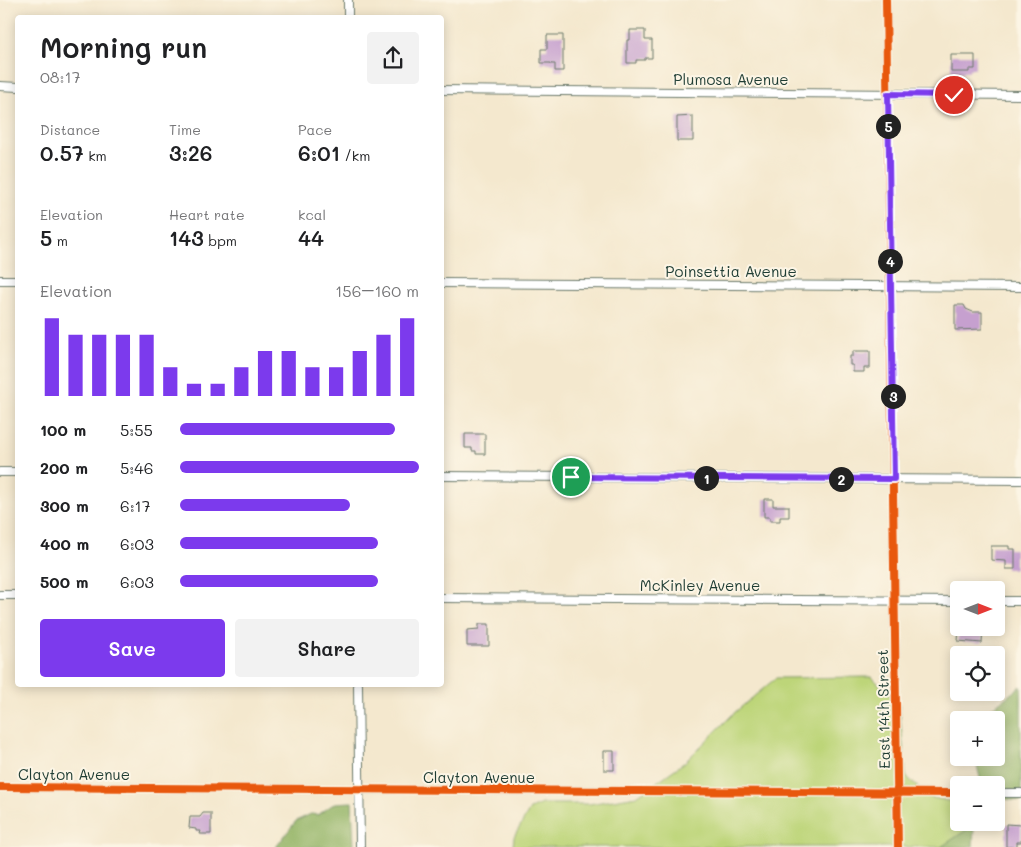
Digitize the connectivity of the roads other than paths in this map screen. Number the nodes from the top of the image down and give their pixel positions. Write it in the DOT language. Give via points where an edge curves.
graph roads {
  1 [pos="348,0"];
  2 [pos="886,0"];
  3 [pos="348,15"];
  4 [pos="0,86"];
  5 [pos="15,86"];
  6 [pos="444,90"];
  7 [pos="888,94"];
  8 [pos="1021,95"];
  9 [pos="0,280"];
  10 [pos="15,280"];
  11 [pos="444,283"];
  12 [pos="891,286"];
  13 [pos="1021,287"];
  14 [pos="0,472"];
  15 [pos="15,472"];
  16 [pos="444,476"];
  17 [pos="894,479"];
  18 [pos="1021,480"];
  19 [pos="0,595"];
  20 [pos="15,595"];
  21 [pos="444,598"];
  22 [pos="896,600"];
  23 [pos="950,601"];
  24 [pos="1005,601"];
  25 [pos="1021,601"];
  26 [pos="358,687"];
  27 [pos="0,787"];
  28 [pos="359,790"];
  29 [pos="950,793"];
  30 [pos="1005,793"];
  31 [pos="1021,793"];
  32 [pos="898,794"];
  33 [pos="360,847"];
  34 [pos="898,847"];
  1 -- 3 [label="street"];
  2 -- 7 [label="street, East 14th Street"];
  4 -- 5 [label="street"];
  6 -- 7 [label="street, Plumosa Avenue"];
  7 -- 8 [label="street, Plumosa Avenue"];
  7 -- 12 [label="street, East 14th Street"];
  9 -- 10 [label="street"];
  11 -- 12 [label="street, Poinsettia Avenue"];
  12 -- 13 [label="street, Poinsettia Avenue"];
  12 -- 17 [label="street, East 14th Street"];
  14 -- 15 [label="street"];
  16 -- 17 [label="street"];
  17 -- 18 [label="street"];
  17 -- 22 [label="street, East 14th Street"];
  19 -- 20 [label="street"];
  21 -- 22 [label="street, McKinley Avenue"];
  22 -- 23 [label="street, McKinley Avenue"];
  22 -- 32 [label="street, East 14th Street"];
  24 -- 25 [label="street"];
  26 -- 28 [label="street"];
  27 -- 28 [label="street, Clayton Avenue"];
  28 -- 32 [label="street, Clayton Avenue"];
  28 -- 33 [label="street"];
  29 -- 32 [label="street, Clayton Avenue"];
  30 -- 31 [label="street"];
  32 -- 34 [label="street, East 14th Street"];
}
